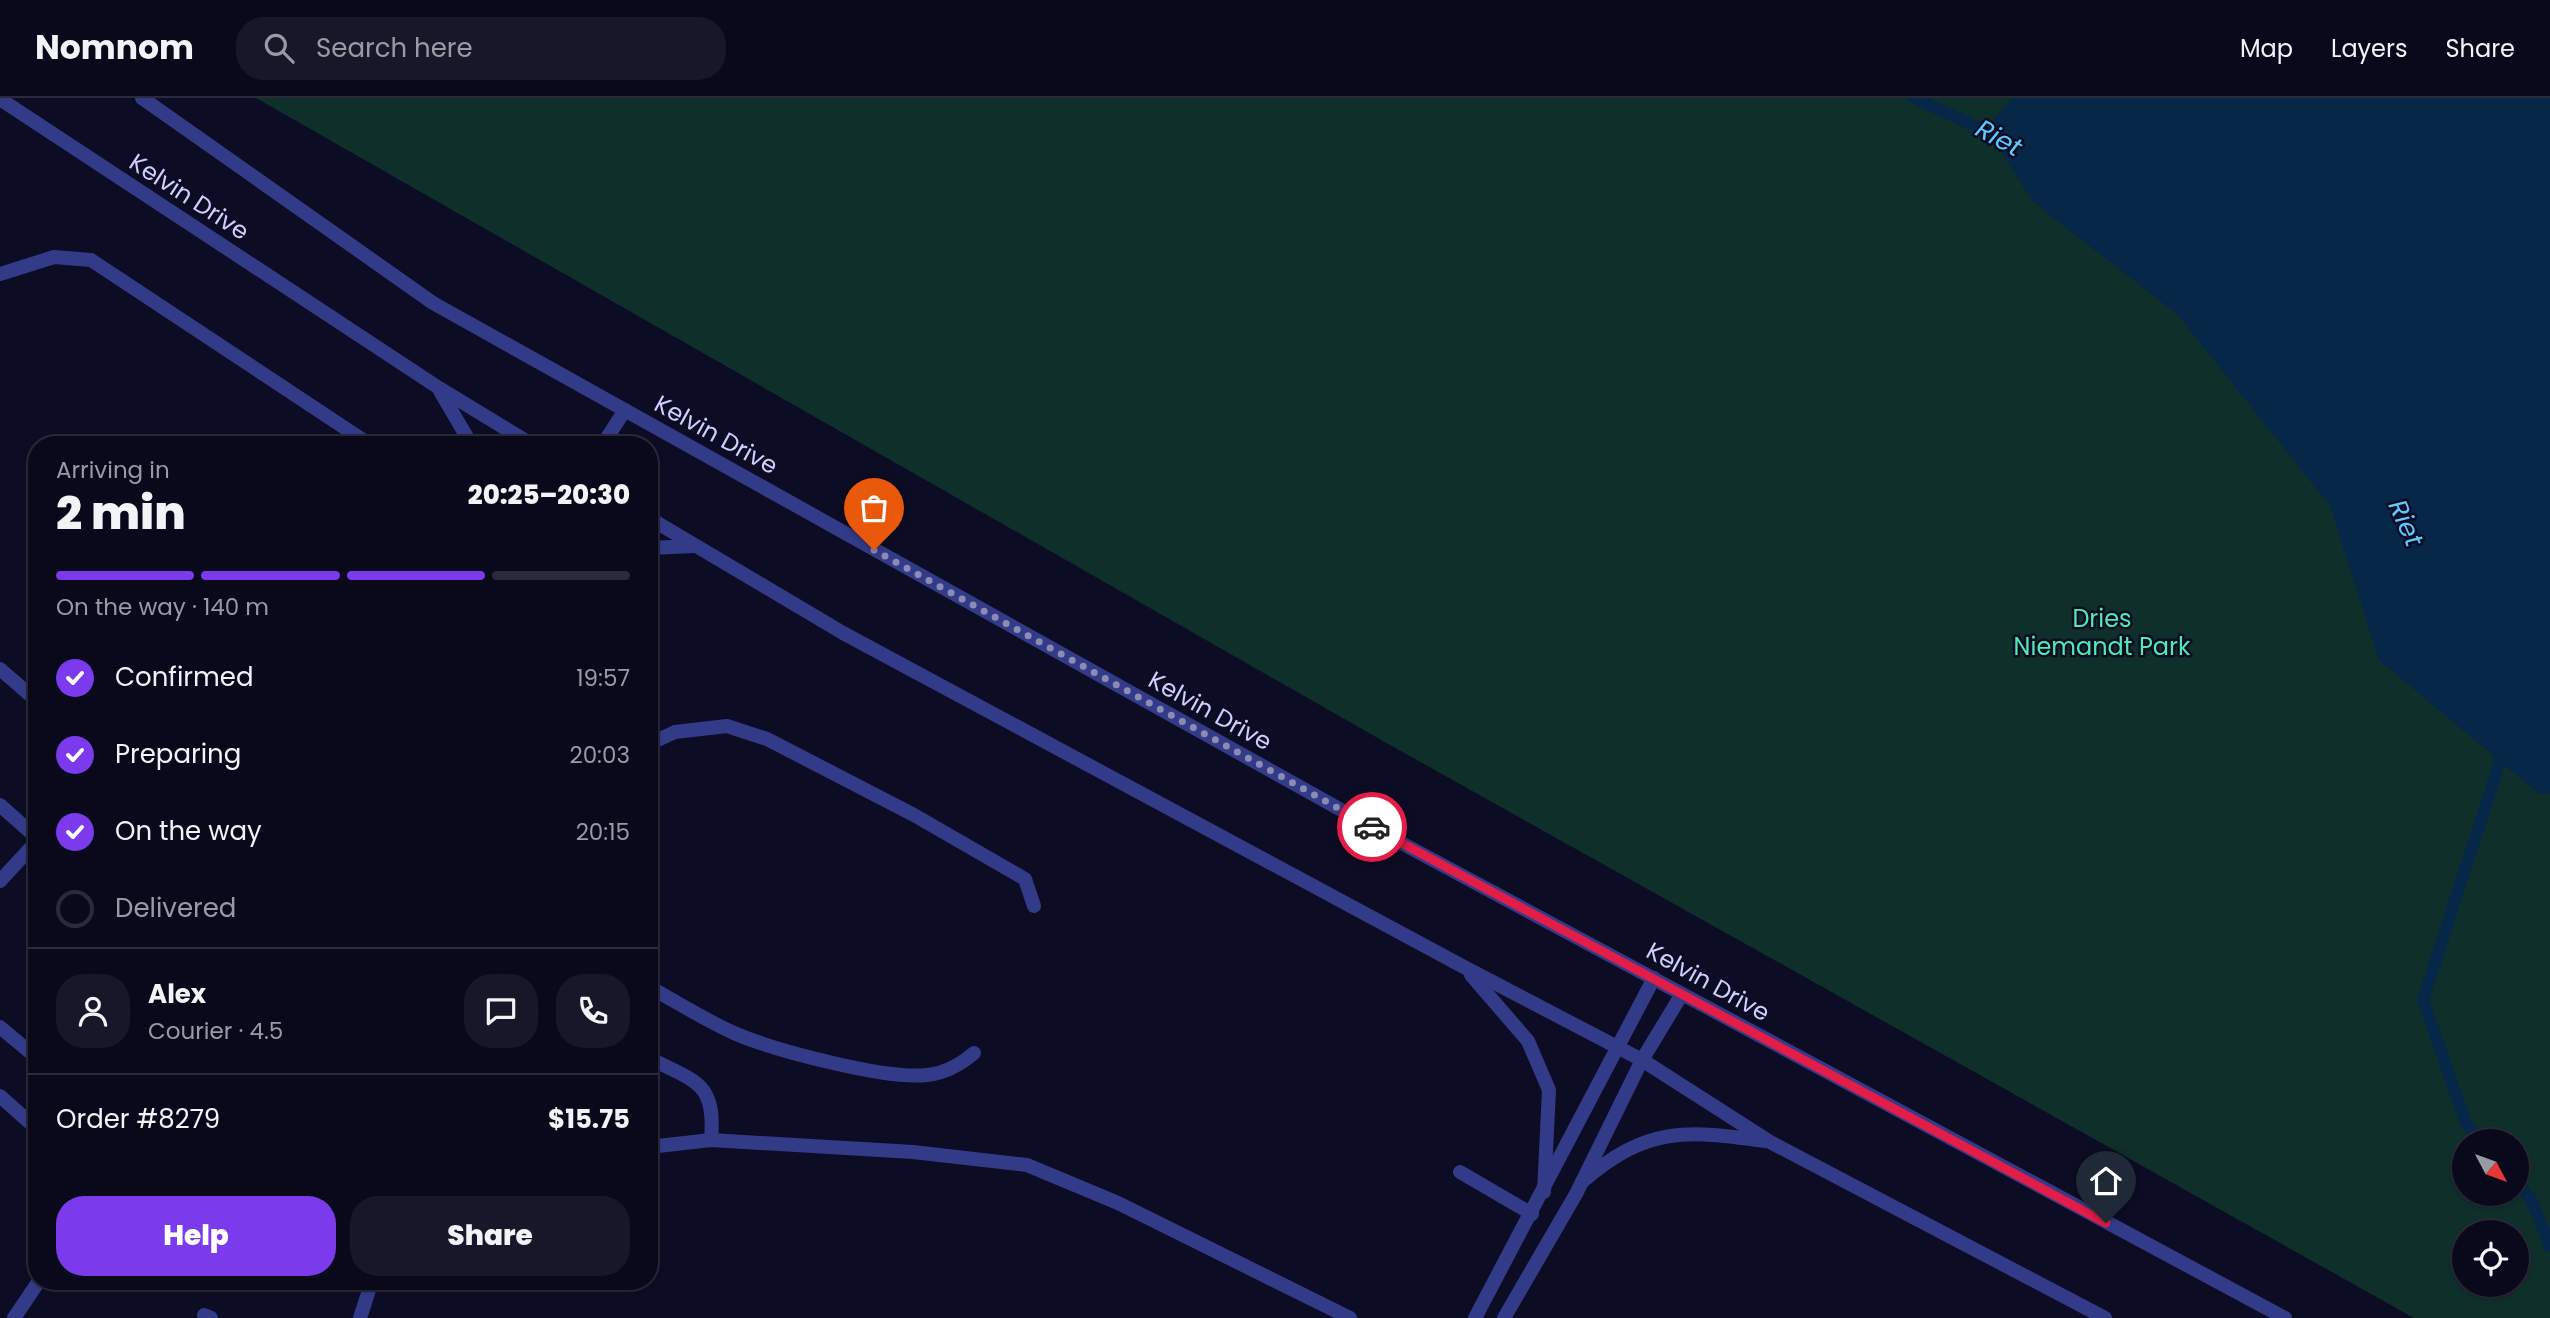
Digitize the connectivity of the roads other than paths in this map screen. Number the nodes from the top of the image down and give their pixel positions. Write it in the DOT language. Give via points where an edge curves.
graph roads {
  1 [pos="142,98"];
  2 [pos="0,99"];
  3 [pos="0,274"];
  4 [pos="439,388"];
  5 [pos="625,410"];
  6 [pos="357,436"];
  7 [pos="466,436"];
  8 [pos="518,436"];
  9 [pos="608,436"];
  10 [pos="658,524"];
  11 [pos="694,546"];
  12 [pos="658,548"];
  13 [pos="0,669"];
  14 [pos="28,693"];
  15 [pos="658,740"];
  16 [pos="0,805"];
  17 [pos="28,831"];
  18 [pos="28,850"];
  19 [pos="0,881"];
  20 [pos="1034,906"];
  21 [pos="1464,968"];
  22 [pos="1654,978"];
  23 [pos="658,992"];
  24 [pos="1682,994"];
  25 [pos="0,1027"];
  26 [pos="1616,1048"];
  27 [pos="28,1050"];
  28 [pos="974,1053"];
  29 [pos="1642,1060"];
  30 [pos="658,1063"];
  31 [pos="0,1096"];
  32 [pos="28,1121"];
  33 [pos="711,1140"];
  34 [pos="1770,1142"];
  35 [pos="658,1146"];
  36 [pos="1460,1172"];
  37 [pos="1582,1182"];
  38 [pos="1544,1192"];
  39 [pos="1532,1214"];
  40 [pos="33,1290"];
  41 [pos="370,1290"];
  42 [pos="14,1318"];
  43 [pos="360,1318"];
  44 [pos="1350,1318"];
  45 [pos="1475,1318"];
  46 [pos="1504,1318"];
  47 [pos="2105,1318"];
  48 [pos="2285,1318"];
  1 -- 5 [label="street, Kelvin Drive" via="433,303"];
  2 -- 4 [label="street, Kelvin Drive"];
  3 -- 6 [label="street" via="54,257 92,260"];
  4 -- 7 [label="street"];
  4 -- 8 [label="street, Kelvin Drive"];
  5 -- 9 [label="street"];
  5 -- 22 [label="street, Kelvin Drive" via="1343,811"];
  10 -- 11 [label="street"];
  11 -- 12 [label="street"];
  11 -- 21 [label="street" via="843,633"];
  13 -- 14 [label="street"];
  15 -- 20 [label="street" via="675,732 727,726 767,738 1025,879"];
  16 -- 17 [label="street"];
  18 -- 19 [label="street"];
  21 -- 26 [label="street"];
  21 -- 38 [label="street" via="1528,1041 1545,1076 1549,1090"];
  22 -- 24 [label="street, Kelvin Drive"];
  22 -- 26 [label="street"];
  23 -- 28 [label="street" via="734,1033 787,1052 906,1076 957,1068"];
  24 -- 29 [label="street"];
  24 -- 48 [label="street, Kelvin Drive"];
  25 -- 27 [label="street"];
  26 -- 29 [label="street"];
  26 -- 38 [label="street"];
  29 -- 34 [label="street"];
  29 -- 37 [label="street"];
  30 -- 33 [label="street" via="706,1091 713,1110"];
  31 -- 32 [label="street"];
  33 -- 35 [label="street"];
  33 -- 44 [label="street" via="913,1152 1027,1166 1118,1203"];
  34 -- 37 [label="street" via="1674,1133 1617,1155"];
  34 -- 47 [label="street"];
  36 -- 39 [label="street"];
  37 -- 46 [label="street"];
  38 -- 39 [label="street"];
  39 -- 45 [label="street"];
  40 -- 42 [label="street"];
  41 -- 43 [label="street"];
}
